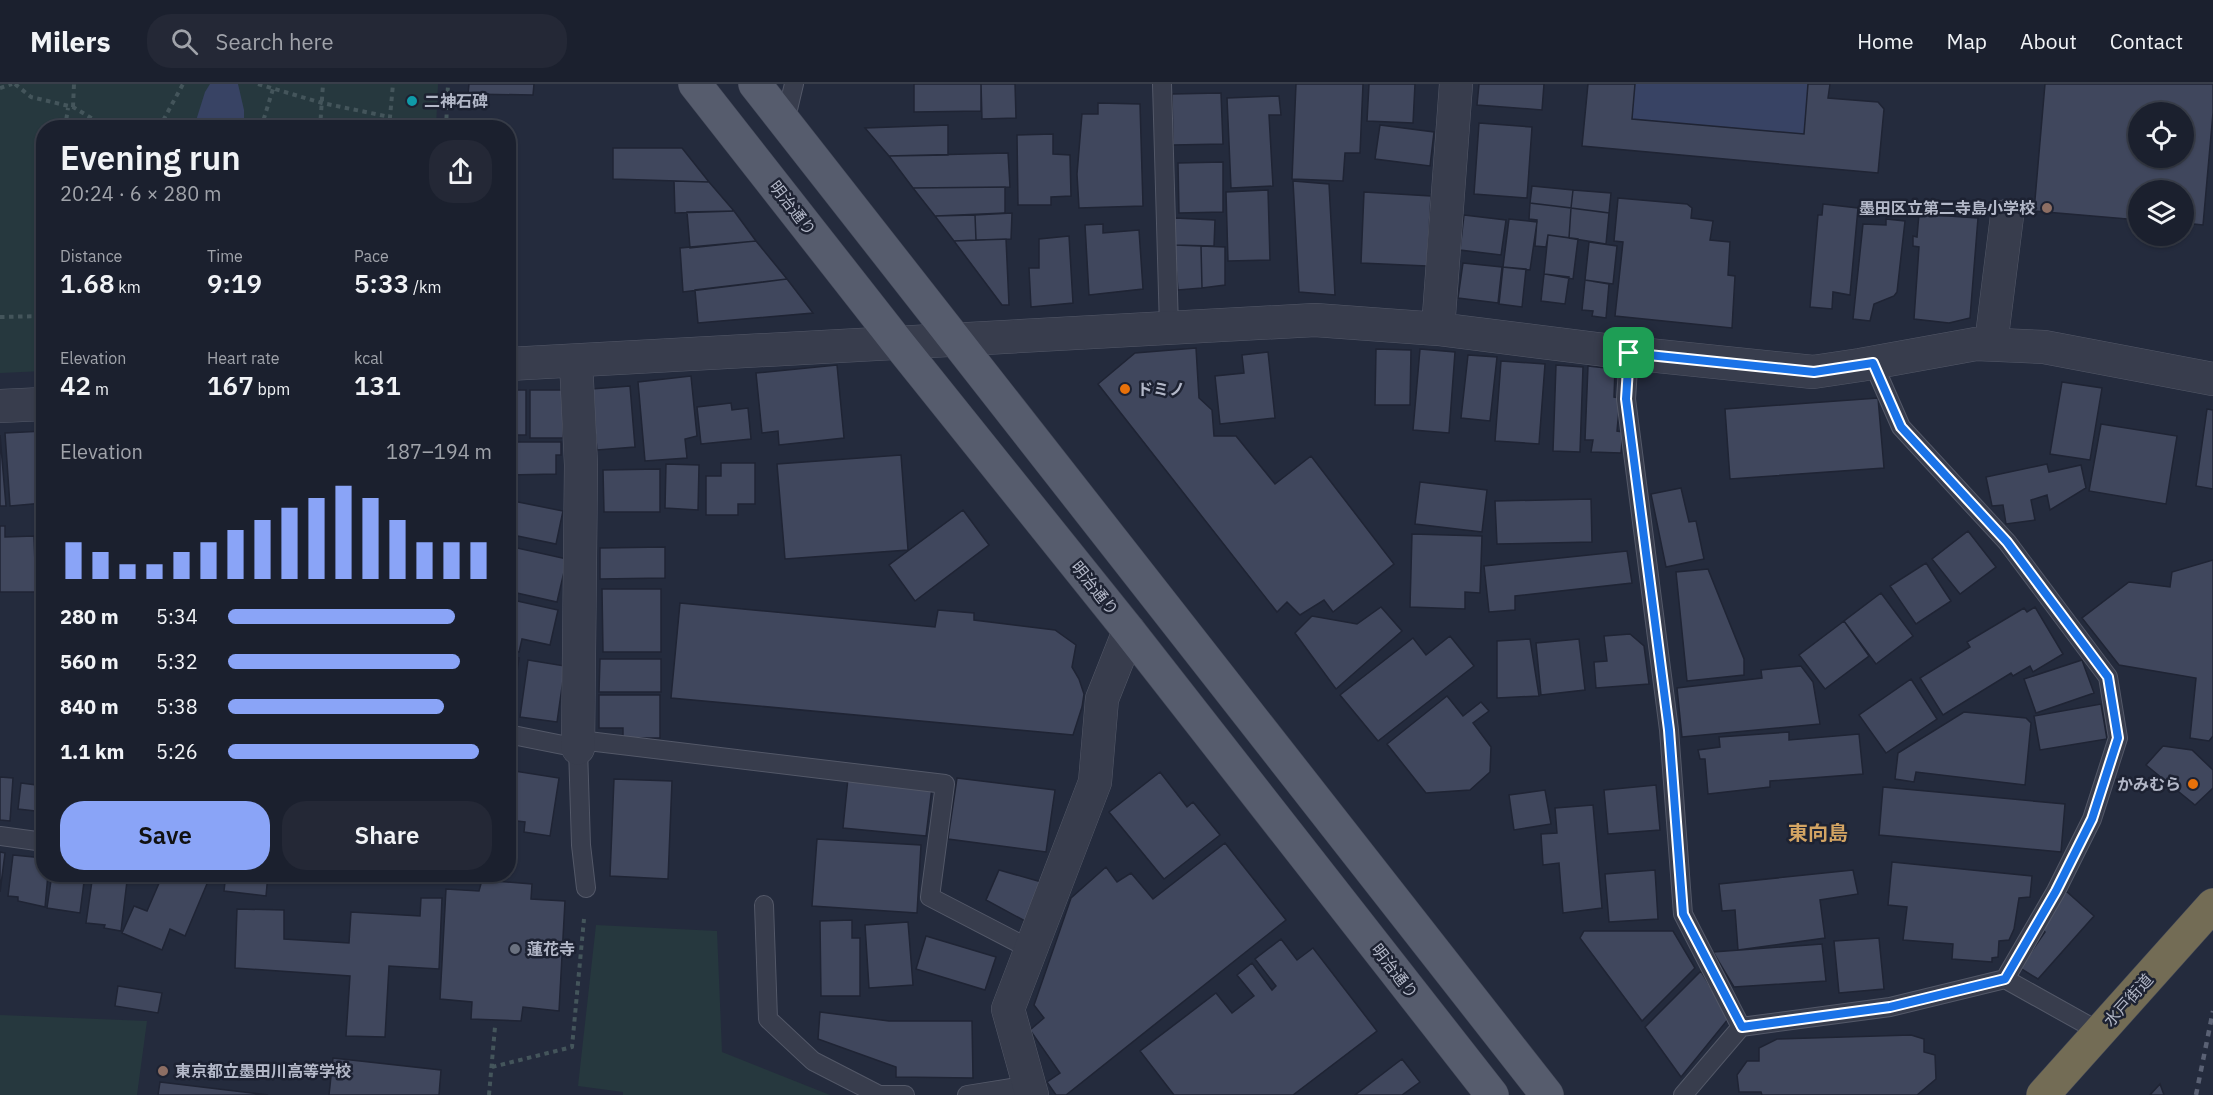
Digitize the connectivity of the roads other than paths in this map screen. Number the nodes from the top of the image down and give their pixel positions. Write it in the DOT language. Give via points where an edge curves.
graph roads {
  1 [pos="695,84"];
  2 [pos="755,84"];
  3 [pos="794,84"];
  4 [pos="1162,84"];
  5 [pos="1456,84"];
  6 [pos="785,122"];
  7 [pos="2007,216"];
  8 [pos="1168,328"];
  9 [pos="1438,329"];
  10 [pos="956,340"];
  11 [pos="898,343"];
  12 [pos="1991,344"];
  13 [pos="1629,353"];
  14 [pos="576,361"];
  15 [pos="1873,363"];
  16 [pos="516,364"];
  17 [pos="2213,379"];
  18 [pos="36,404"];
  19 [pos="0,406"];
  20 [pos="1129,631"];
  21 [pos="516,736"];
  22 [pos="578,748"];
  23 [pos="0,836"];
  24 [pos="36,841"];
  25 [pos="586,888"];
  26 [pos="764,905"];
  27 [pos="2213,905"];
  28 [pos="1032,950"];
  29 [pos="2005,979"];
  30 [pos="1742,1027"];
  31 [pos="2100,1032"];
  32 [pos="1031,1090"];
  33 [pos="905,1095"];
  34 [pos="967,1095"];
  35 [pos="1492,1095"];
  36 [pos="1547,1095"];
  37 [pos="1683,1095"];
  38 [pos="2043,1095"];
  1 -- 11 [label="main road, 明治通り"];
  2 -- 6 [label="main road"];
  3 -- 6 [label="lane"];
  4 -- 8 [label="lane"];
  5 -- 9 [label="street"];
  6 -- 10 [label="main road"];
  7 -- 12 [label="street"];
  8 -- 9 [label="street" via="1315,320"];
  8 -- 10 [label="street"];
  9 -- 13 [label="street"];
  10 -- 11 [label="street"];
  10 -- 36 [label="main road"];
  11 -- 14 [label="street"];
  11 -- 20 [label="main road, 明治通り"];
  12 -- 15 [label="street"];
  12 -- 17 [label="street" via="2044,347"];
  13 -- 15 [label="street" via="1814,372"];
  13 -- 30 [label="lane" via="1626,399 1669,730 1683,914"];
  14 -- 16 [label="street"];
  14 -- 22 [label="street" via="581,465"];
  15 -- 29 [label="lane" via="1901,427 2007,542 2108,677 2118,738 2092,819"];
  18 -- 19 [label="street"];
  20 -- 28 [label="street" via="1102,699 1095,782"];
  20 -- 35 [label="main road, 明治通り"];
  21 -- 22 [label="lane"];
  22 -- 25 [label="lane"];
  22 -- 28 [label="lane" via="588,741 945,784 930,897"];
  23 -- 24 [label="lane"];
  26 -- 33 [label="lane" via="768,1019 813,1060 879,1095"];
  27 -- 31 [label="highway, 水戸街道"];
  28 -- 32 [label="street" via="1008,1009"];
  29 -- 30 [label="lane" via="1890,1007"];
  29 -- 31 [label="lane"];
  30 -- 37 [label="lane"];
  31 -- 38 [label="highway, 水戸街道"];
  32 -- 34 [label="lane"];
}
